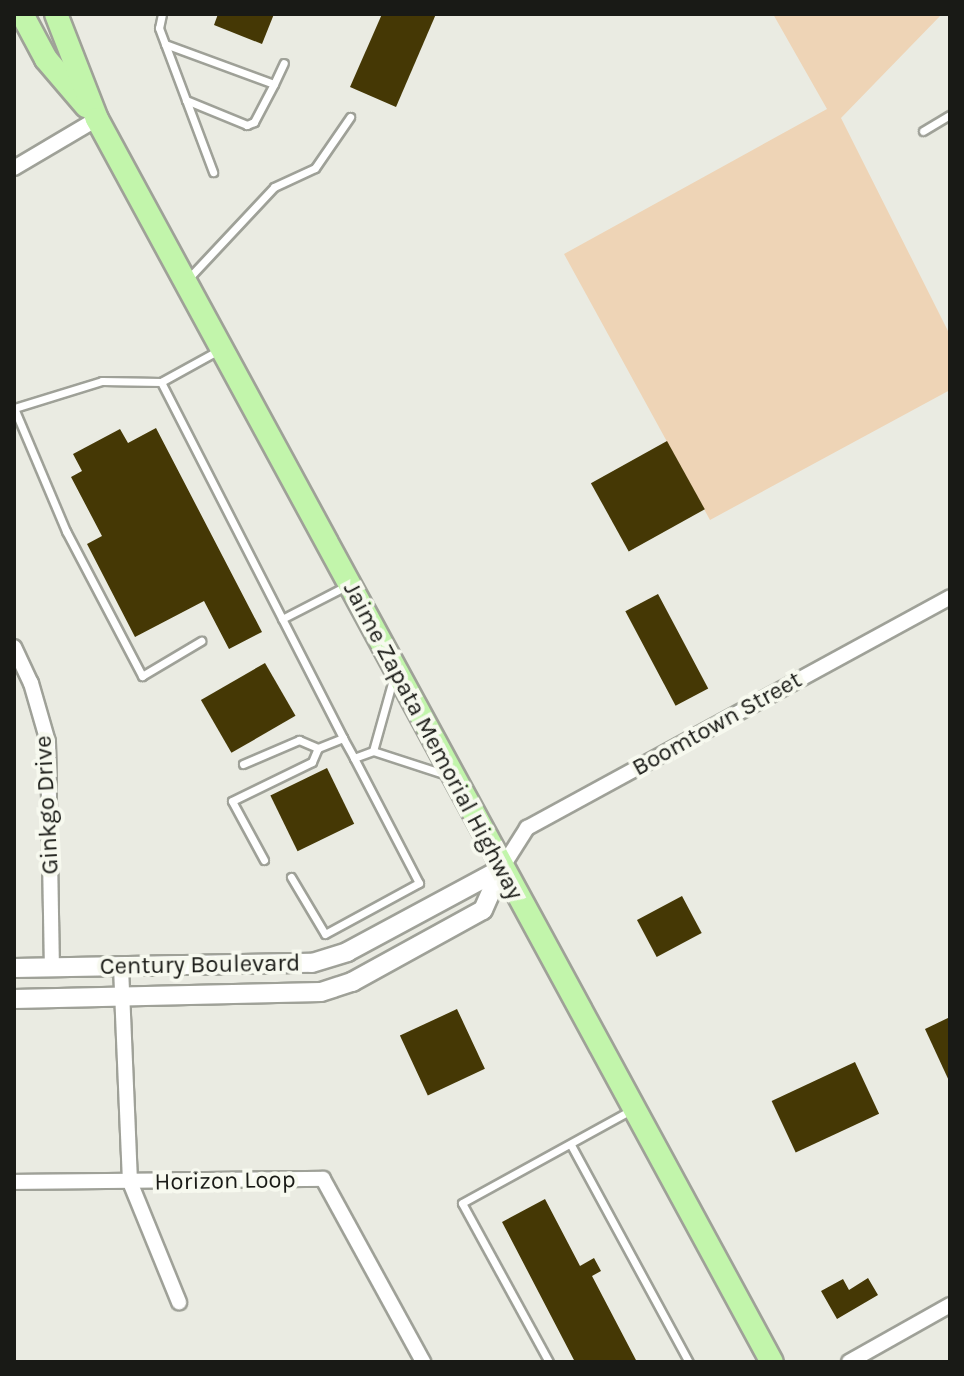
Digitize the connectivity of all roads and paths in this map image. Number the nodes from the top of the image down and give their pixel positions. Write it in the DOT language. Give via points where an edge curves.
graph roads {
  1 [pos="22,14"];
  2 [pos="56,14"];
  3 [pos="162,14"];
  4 [pos="165,44"];
  5 [pos="284,63"];
  6 [pos="274,84"];
  7 [pos="186,100"];
  8 [pos="950,115"];
  9 [pos="350,117"];
  10 [pos="97,119"];
  11 [pos="923,131"];
  12 [pos="14,168"];
  13 [pos="213,172"];
  14 [pos="185,282"];
  15 [pos="221,348"];
  16 [pos="161,382"];
  17 [pos="348,585"];
  18 [pos="950,597"];
  19 [pos="282,619"];
  20 [pos="201,641"];
  21 [pos="14,647"];
  22 [pos="395,672"];
  23 [pos="343,738"];
  24 [pos="318,748"];
  25 [pos="373,751"];
  26 [pos="354,758"];
  27 [pos="243,764"];
  28 [pos="452,777"];
  29 [pos="264,860"];
  30 [pos="501,869"];
  31 [pos="291,877"];
  32 [pos="325,934"];
  33 [pos="336,956"];
  34 [pos="121,967"];
  35 [pos="14,968"];
  36 [pos="52,968"];
  37 [pos="122,997"];
  38 [pos="14,999"];
  39 [pos="633,1109"];
  40 [pos="571,1145"];
  41 [pos="14,1182"];
  42 [pos="130,1182"];
  43 [pos="179,1302"];
  44 [pos="950,1305"];
  45 [pos="423,1362"];
  46 [pos="549,1362"];
  47 [pos="689,1362"];
  48 [pos="772,1362"];
  49 [pos="849,1362"];
  1 -- 10 [label="main road, Jaime Zapata Memorial Highway" via="46,59"];
  2 -- 10 [label="main road, Jaime Zapata Memorial Highway"];
  3 -- 4 [label="lane" via="159,28"];
  4 -- 6 [label="lane"];
  4 -- 7 [label="lane"];
  5 -- 6 [label="lane"];
  6 -- 7 [label="lane" via="254,122 247,125"];
  7 -- 13 [label="lane"];
  8 -- 11 [label="lane"];
  9 -- 14 [label="lane" via="315,168 274,187"];
  10 -- 12 [label="street"];
  10 -- 14 [label="main road, Jaime Zapata Memorial Highway"];
  14 -- 15 [label="main road, Jaime Zapata Memorial Highway"];
  15 -- 16 [label="lane"];
  15 -- 17 [label="main road, Jaime Zapata Memorial Highway"];
  16 -- 19 [label="lane"];
  16 -- 20 [label="lane" via="92,383 14,408 66,531 142,676"];
  17 -- 19 [label="lane"];
  17 -- 22 [label="main road, Jaime Zapata Memorial Highway"];
  18 -- 30 [label="street, Boomtown Street" via="527,828"];
  19 -- 23 [label="lane"];
  21 -- 36 [label="street, Ginkgo Drive" via="48,742"];
  22 -- 25 [label="lane"];
  22 -- 28 [label="main road, Jaime Zapata Memorial Highway"];
  23 -- 24 [label="lane"];
  23 -- 26 [label="lane"];
  24 -- 27 [label="lane" via="299,740"];
  24 -- 29 [label="lane" via="312,762 232,801"];
  25 -- 26 [label="lane"];
  25 -- 28 [label="lane"];
  26 -- 32 [label="lane" via="419,883"];
  28 -- 30 [label="main road, Jaime Zapata Memorial Highway"];
  30 -- 33 [label="street, Century Boulevard"];
  30 -- 37 [label="street, Century Boulevard" via="483,910 352,982 298,995"];
  30 -- 39 [label="main road, Jaime Zapata Memorial Highway"];
  31 -- 32 [label="lane"];
  32 -- 33 [label="lane"];
  33 -- 34 [label="street, Century Boulevard" via="293,964"];
  34 -- 36 [label="street, Century Boulevard"];
  34 -- 37 [label="street"];
  35 -- 36 [label="street, Century Boulevard"];
  37 -- 38 [label="street, Century Boulevard"];
  37 -- 42 [label="street"];
  39 -- 40 [label="lane"];
  39 -- 48 [label="main road, Jaime Zapata Memorial Highway"];
  40 -- 46 [label="lane" via="462,1203"];
  40 -- 47 [label="lane"];
  41 -- 42 [label="street, Horizon Loop"];
  42 -- 43 [label="street"];
  42 -- 45 [label="street, Horizon Loop" via="323,1179"];
  44 -- 49 [label="street"];
}
